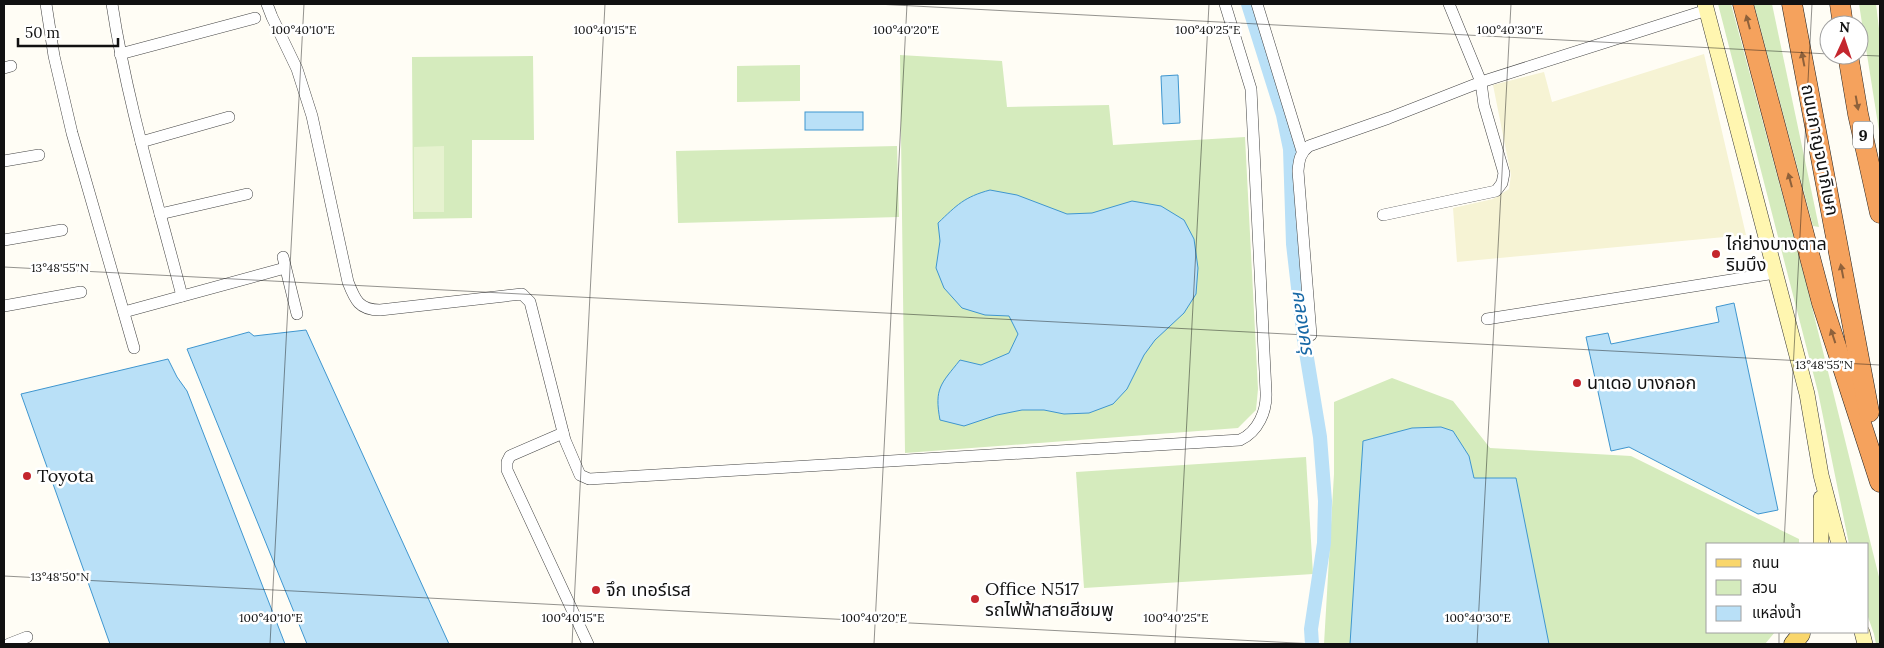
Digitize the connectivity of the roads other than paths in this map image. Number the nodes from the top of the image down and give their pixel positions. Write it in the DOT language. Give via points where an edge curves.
graph roads {
  1 [pos="46,4"];
  2 [pos="112,4"];
  3 [pos="267,4"];
  4 [pos="1225,4"];
  5 [pos="1257,4"];
  6 [pos="1449,4"];
  7 [pos="1743,4"];
  8 [pos="1792,4"];
  9 [pos="1706,7"];
  10 [pos="255,18"];
  11 [pos="120,54"];
  12 [pos="1850,65"];
  13 [pos="1481,82"];
  14 [pos="229,117"];
  15 [pos="141,142"];
  16 [pos="1302,151"];
  17 [pos="39,155"];
  18 [pos="4,161"];
  19 [pos="247,194"];
  20 [pos="160,214"];
  21 [pos="1880,214"];
  22 [pos="1383,215"];
  23 [pos="62,230"];
  24 [pos="4,240"];
  25 [pos="1775,273"];
  26 [pos="81,292"];
  27 [pos="182,296"];
  28 [pos="4,306"];
  29 [pos="124,312"];
  30 [pos="297,314"];
  31 [pos="1487,319"];
  32 [pos="1311,335"];
  33 [pos="134,348"];
  34 [pos="563,433"];
  35 [pos="1880,473"];
  36 [pos="1821,475"];
  37 [pos="1880,482"];
  38 [pos="1821,543"];
  39 [pos="1839,543"];
  40 [pos="27,637"];
  41 [pos="9,644"];
  42 [pos="588,644"];
  1 -- 29 [label="street" via="54,56 72,132"];
  2 -- 11 [label="street"];
  3 -- 34 [label="street" via="297,69 312,116 348,282 355,298 369,310 380,310 522,294 530,302"];
  4 -- 34 [label="street" via="1251,89 1266,392 1263,414 1246,438 589,479 580,474"];
  5 -- 16 [label="street"];
  6 -- 13 [label="street"];
  37 -- 7 [label="highway, one-way" via="1822,303"];
  35 -- 8 [label="highway, ถนนกาญจนาภิเษก, one-way"];
  9 -- 13 [label="street"];
  9 -- 25 [label="main road"];
  10 -- 11 [label="street"];
  11 -- 15 [label="street"];
  12 -- 21 [label="highway, 9, one-way"];
  13 -- 16 [label="street"];
  13 -- 22 [label="street" via="1484,105 1504,173 1502,183 1496,191"];
  14 -- 15 [label="street"];
  15 -- 20 [label="street"];
  16 -- 32 [label="street" via="1298,171"];
  17 -- 18 [label="street"];
  19 -- 20 [label="street"];
  20 -- 27 [label="street"];
  23 -- 24 [label="street"];
  25 -- 31 [label="street"];
  25 -- 36 [label="main road" via="1807,394"];
  26 -- 28 [label="street"];
  27 -- 29 [label="street"];
  27 -- 30 [label="street" via="284,263"];
  29 -- 33 [label="street"];
  34 -- 42 [label="street" via="510,456 507,462"];
  36 -- 38 [label="main road"];
  36 -- 39 [label="main road"];
  40 -- 41 [label="street"];
}
